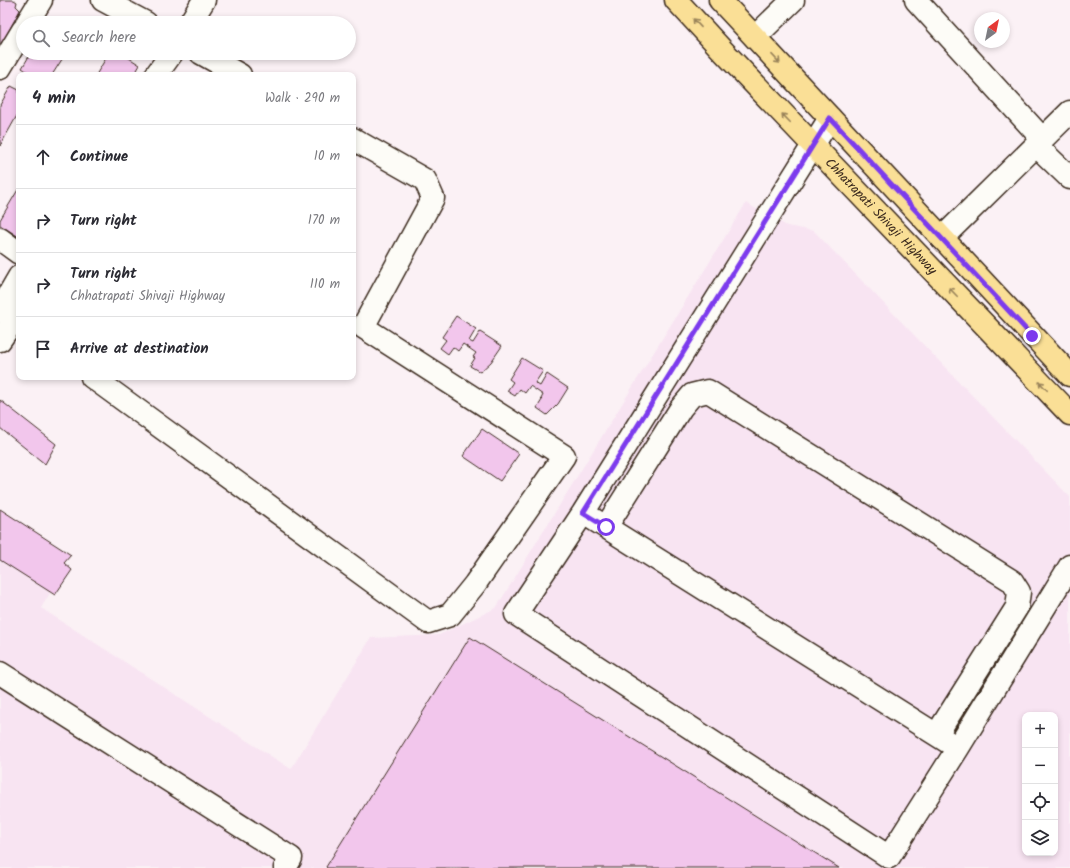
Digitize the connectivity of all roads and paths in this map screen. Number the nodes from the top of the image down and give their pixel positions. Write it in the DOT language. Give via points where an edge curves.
graph roads {
  1 [pos="41,0"];
  2 [pos="103,0"];
  3 [pos="204,0"];
  4 [pos="676,0"];
  5 [pos="720,0"];
  6 [pos="793,0"];
  7 [pos="916,0"];
  8 [pos="31,16"];
  9 [pos="133,16"];
  10 [pos="194,16"];
  11 [pos="755,37"];
  12 [pos="16,42"];
  13 [pos="167,60"];
  14 [pos="213,60"];
  15 [pos="0,68"];
  16 [pos="158,72"];
  17 [pos="235,72"];
  18 [pos="1070,112"];
  19 [pos="830,118"];
  20 [pos="356,141"];
  21 [pos="1038,143"];
  22 [pos="813,146"];
  23 [pos="1070,178"];
  24 [pos="942,238"];
  25 [pos="0,240"];
  26 [pos="16,251"];
  27 [pos="16,282"];
  28 [pos="16,322"];
  29 [pos="0,340"];
  30 [pos="1067,366"];
  31 [pos="96,380"];
  32 [pos="1070,414"];
  33 [pos="583,513"];
  34 [pos="606,527"];
  35 [pos="1070,566"];
  36 [pos="0,673"];
  37 [pos="937,734"];
  38 [pos="958,748"];
  39 [pos="284,868"];
  1 -- 8 [label="street"];
  2 -- 9 [label="street"];
  3 -- 10 [label="street"];
  22 -- 4 [label="main road, Chhatrapati Shivaji Highway, one-way"];
  5 -- 11 [label="main road"];
  6 -- 11 [label="street"];
  7 -- 21 [label="street" via="1037,133"];
  11 -- 19 [label="main road, one-way"];
  12 -- 15 [label="street"];
  13 -- 16 [label="street"];
  14 -- 17 [label="street"];
  18 -- 21 [label="street"];
  19 -- 22 [label="street"];
  19 -- 24 [label="main road"];
  20 -- 31 [label="street" via="425,180 433,198 362,327 564,456 475,584 450,615 428,622"];
  21 -- 23 [label="street" via="1043,152"];
  21 -- 24 [label="street"];
  32 -- 22 [label="main road, Chhatrapati Shivaji Highway, one-way"];
  22 -- 33 [label="street"];
  24 -- 30 [label="main road"];
  25 -- 26 [label="street"];
  27 -- 28 [label="street" via="8,296 9,317"];
  28 -- 29 [label="street"];
  33 -- 34 [label="street"];
  33 -- 38 [label="street" via="516,614 889,857"];
  34 -- 37 [label="street"];
  34 -- 37 [label="street" via="681,408 692,395 708,391 755,420 1012,581 1019,592 1017,607"];
  35 -- 38 [label="street"];
  36 -- 39 [label="street" via="291,858"];
  37 -- 38 [label="street"];
}
